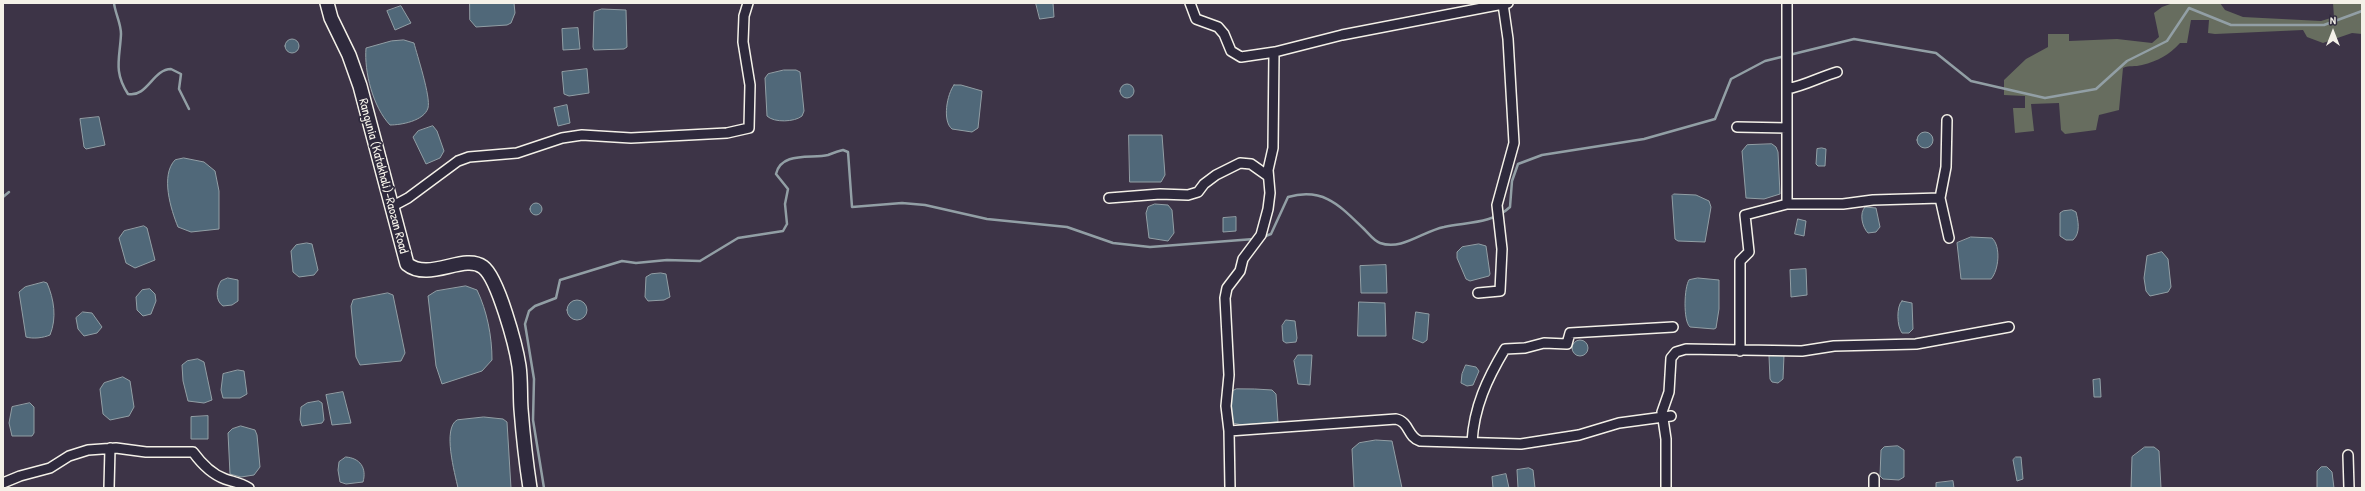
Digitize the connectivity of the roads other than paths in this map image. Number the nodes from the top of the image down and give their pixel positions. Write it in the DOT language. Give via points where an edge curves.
graph roads {
  1 [pos="327,3"];
  2 [pos="748,3"];
  3 [pos="1190,3"];
  4 [pos="1787,3"];
  5 [pos="1506,4"];
  6 [pos="1274,52"];
  7 [pos="1837,72"];
  8 [pos="1787,89"];
  9 [pos="1947,120"];
  10 [pos="1737,127"];
  11 [pos="1787,128"];
  12 [pos="1268,176"];
  13 [pos="1109,198"];
  14 [pos="1940,198"];
  15 [pos="1787,204"];
  16 [pos="393,206"];
  17 [pos="1949,238"];
  18 [pos="1478,293"];
  19 [pos="1673,327"];
  20 [pos="2009,327"];
  21 [pos="1740,351"];
  22 [pos="1666,417"];
  23 [pos="1229,431"];
  24 [pos="1472,442"];
  25 [pos="110,448"];
  26 [pos="2348,455"];
  27 [pos="1874,478"];
  28 [pos="3,483"];
  29 [pos="109,488"];
  30 [pos="249,488"];
  31 [pos="530,488"];
  32 [pos="1230,488"];
  33 [pos="1666,488"];
  34 [pos="1874,488"];
  35 [pos="2349,488"];
  1 -- 16 [label="main road, Rangunia (Katakhali)-Raozan Road" via="360,86"];
  2 -- 16 [label="street" via="744,16 743,42 750,85 749,128 727,133 631,138 582,135 562,138 517,153 469,157 458,161"];
  3 -- 6 [label="street" via="1196,19 1218,27 1235,54 1241,57"];
  4 -- 8 [label="street"];
  5 -- 6 [label="street" via="1362,31"];
  5 -- 18 [label="street" via="1514,143 1498,205 1502,249 1500,291"];
  6 -- 12 [label="street" via="1273,148"];
  7 -- 8 [label="street"];
  8 -- 11 [label="street"];
  9 -- 14 [label="street" via="1946,167"];
  10 -- 11 [label="street"];
  11 -- 15 [label="street"];
  12 -- 13 [label="street" via="1251,164 1240,163 1216,175 1198,192 1188,195 1160,194"];
  12 -- 23 [label="street" via="1270,193 1261,235 1243,259 1240,271 1227,288 1225,298 1229,375 1226,406"];
  14 -- 15 [label="street" via="1874,200 1843,204"];
  14 -- 17 [label="street"];
  15 -- 21 [label="street" via="1746,215 1749,252 1740,261"];
  16 -- 31 [label="main road, Rangunia (Katakhali)-Raozan Road" via="404,257 413,269 431,270 478,264 495,282 519,366"];
  19 -- 24 [label="street" via="1570,333 1567,344 1544,343 1525,348 1505,349 1488,379 1476,412"];
  20 -- 21 [label="street" via="1916,344 1834,346 1802,351"];
  21 -- 22 [label="street" via="1686,349 1672,354"];
  22 -- 24 [label="street" via="1620,423 1579,435 1531,443"];
  22 -- 33 [label="street"];
  23 -- 24 [label="street" via="1396,419 1404,422 1416,440"];
  23 -- 32 [label="street"];
  25 -- 28 [label="street" via="77,452 50,468"];
  25 -- 29 [label="street"];
  25 -- 30 [label="street" via="146,452 193,452 203,466 223,478 240,482"];
  26 -- 35 [label="street"];
  27 -- 34 [label="street"];
}
